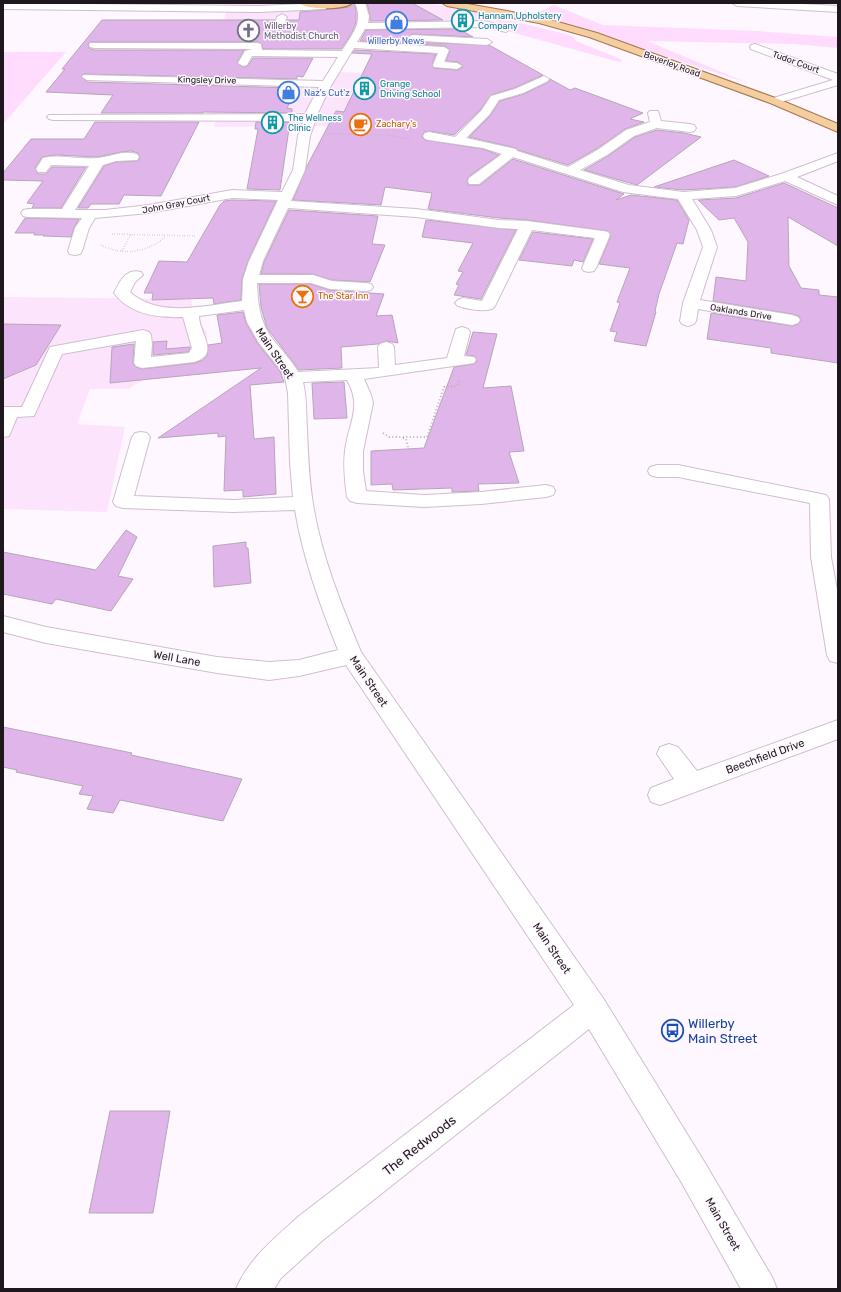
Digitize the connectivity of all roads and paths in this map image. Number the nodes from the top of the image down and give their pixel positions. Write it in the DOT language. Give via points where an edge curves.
graph roads {
  1 [pos="291,3"];
  2 [pos="304,3"];
  3 [pos="347,3"];
  4 [pos="447,3"];
  5 [pos="462,3"];
  6 [pos="737,3"];
  7 [pos="3,6"];
  8 [pos="329,6"];
  9 [pos="275,9"];
  10 [pos="838,9"];
  11 [pos="503,13"];
  12 [pos="282,17"];
  13 [pos="359,26"];
  14 [pos="279,27"];
  15 [pos="506,29"];
  16 [pos="487,42"];
  17 [pos="94,45"];
  18 [pos="755,47"];
  19 [pos="256,53"];
  20 [pos="243,63"];
  21 [pos="457,66"];
  22 [pos="87,77"];
  23 [pos="838,78"];
  24 [pos="557,80"];
  25 [pos="838,82"];
  26 [pos="326,84"];
  27 [pos="774,101"];
  28 [pos="53,117"];
  29 [pos="309,118"];
  30 [pos="690,128"];
  31 [pos="838,128"];
  32 [pos="304,134"];
  33 [pos="429,136"];
  34 [pos="458,140"];
  35 [pos="512,152"];
  36 [pos="133,157"];
  37 [pos="838,157"];
  38 [pos="98,162"];
  39 [pos="42,169"];
  40 [pos="570,171"];
  41 [pos="786,177"];
  42 [pos="474,181"];
  43 [pos="683,196"];
  44 [pos="284,200"];
  45 [pos="838,201"];
  46 [pos="28,213"];
  47 [pos="66,213"];
  48 [pos="91,214"];
  49 [pos="528,225"];
  50 [pos="112,234"];
  51 [pos="166,236"];
  52 [pos="195,236"];
  53 [pos="98,244"];
  54 [pos="75,251"];
  55 [pos="590,268"];
  56 [pos="136,275"];
  57 [pos="250,279"];
  58 [pos="366,287"];
  59 [pos="463,303"];
  60 [pos="691,303"];
  61 [pos="250,305"];
  62 [pos="191,313"];
  63 [pos="792,320"];
  64 [pos="688,321"];
  65 [pos="462,332"];
  66 [pos="386,347"];
  67 [pos="461,361"];
  68 [pos="387,371"];
  69 [pos="353,375"];
  70 [pos="293,377"];
  71 [pos="7,412"];
  72 [pos="360,424"];
  73 [pos="3,432"];
  74 [pos="141,437"];
  75 [pos="403,438"];
  76 [pos="408,448"];
  77 [pos="657,471"];
  78 [pos="546,491"];
  79 [pos="303,503"];
  80 [pos="3,624"];
  81 [pos="351,655"];
  82 [pos="838,655"];
  83 [pos="838,729"];
  84 [pos="669,754"];
  85 [pos="692,783"];
  86 [pos="660,795"];
  87 [pos="593,1008"];
  88 [pos="253,1289"];
  89 [pos="760,1289"];
  1 -- 9 [label="street"];
  2 -- 8 [label="main road"];
  3 -- 8 [label="main road"];
  4 -- 11 [label="main road, Beverley Road"];
  5 -- 11 [label="main road, Beverley Road"];
  6 -- 10 [label="street"];
  7 -- 9 [label="street" via="230,13"];
  8 -- 9 [label="street"];
  8 -- 13 [label="street"];
  11 -- 27 [label="main road, Beverley Road" via="593,35"];
  12 -- 14 [label="street"];
  13 -- 15 [label="street" via="484,24"];
  13 -- 16 [label="street" via="394,36 447,44"];
  13 -- 19 [label="street"];
  13 -- 21 [label="street" via="444,50 438,65"];
  13 -- 26 [label="street, Main Street"];
  17 -- 19 [label="street" via="257,46"];
  18 -- 23 [label="street, Tudor Court"];
  19 -- 20 [label="street" via="249,53"];
  22 -- 26 [label="street, Kingsley Drive"];
  24 -- 34 [label="street" via="542,76 520,91 495,98 485,113"];
  25 -- 27 [label="street, Tudor Court"];
  26 -- 29 [label="street, Main Street"];
  27 -- 31 [label="main road, Beverley Road"];
  28 -- 29 [label="street"];
  29 -- 32 [label="street, Main Street"];
  30 -- 40 [label="street" via="655,118"];
  32 -- 33 [label="path" via="388,135 420,140"];
  32 -- 44 [label="street, Main Street" via="299,170"];
  33 -- 34 [label="street"];
  34 -- 35 [label="street"];
  35 -- 40 [label="street"];
  35 -- 42 [label="street"];
  36 -- 38 [label="street" via="115,156"];
  37 -- 41 [label="street"];
  38 -- 39 [label="street" via="47,161"];
  38 -- 47 [label="street"];
  40 -- 43 [label="street" via="628,189"];
  41 -- 43 [label="street" via="736,192"];
  41 -- 45 [label="street"];
  43 -- 60 [label="street" via="704,230 710,246"];
  44 -- 48 [label="street, John Gray Court" via="232,194 149,210"];
  44 -- 49 [label="street, John Gray Court"];
  44 -- 57 [label="street, Main Street"];
  46 -- 47 [label="street, John Gray Court"];
  47 -- 48 [label="street, John Gray Court"];
  48 -- 54 [label="street" via="82,228"];
  49 -- 55 [label="street, John Gray Court" via="603,235"];
  49 -- 59 [label="street" via="487,306"];
  50 -- 51 [label="path"];
  51 -- 52 [label="path"];
  51 -- 53 [label="path" via="155,245 135,251 115,251"];
  56 -- 62 [label="street" via="129,279 122,293 126,300 152,311"];
  57 -- 58 [label="street" via="313,279 330,285"];
  57 -- 61 [label="street, Main Street"];
  60 -- 63 [label="street, Oaklands Drive"];
  60 -- 64 [label="street"];
  61 -- 62 [label="street"];
  61 -- 70 [label="street, Main Street" via="255,322 267,343"];
  62 -- 71 [label="street" via="190,320 200,348 194,357 142,363 143,335 56,350 28,412"];
  65 -- 67 [label="street"];
  66 -- 68 [label="street"];
  67 -- 68 [label="street"];
  67 -- 75 [label="path" via="468,370 457,386 444,387 427,437"];
  68 -- 69 [label="street"];
  69 -- 70 [label="street"];
  69 -- 72 [label="street" via="362,392 365,410"];
  70 -- 79 [label="street, Main Street" via="297,393"];
  71 -- 73 [label="street"];
  72 -- 75 [label="path" via="375,427 389,437"];
  72 -- 78 [label="street" via="354,446 357,497 424,501"];
  74 -- 79 [label="street" via="123,502 233,506"];
  75 -- 76 [label="path" via="406,439"];
  77 -- 82 [label="street" via="676,466 824,498 821,557"];
  79 -- 81 [label="street, Main Street" via="310,541"];
  80 -- 81 [label="street, Well Lane" via="46,635 217,665 269,670 299,668"];
  81 -- 87 [label="street, Main Street"];
  83 -- 85 [label="street, Beechfield Drive"];
  84 -- 85 [label="street"];
  85 -- 86 [label="street, Beechfield Drive"];
  87 -- 88 [label="street, The Redwoods" via="311,1228 269,1266"];
  87 -- 89 [label="street, Main Street" via="694,1174"];
}
